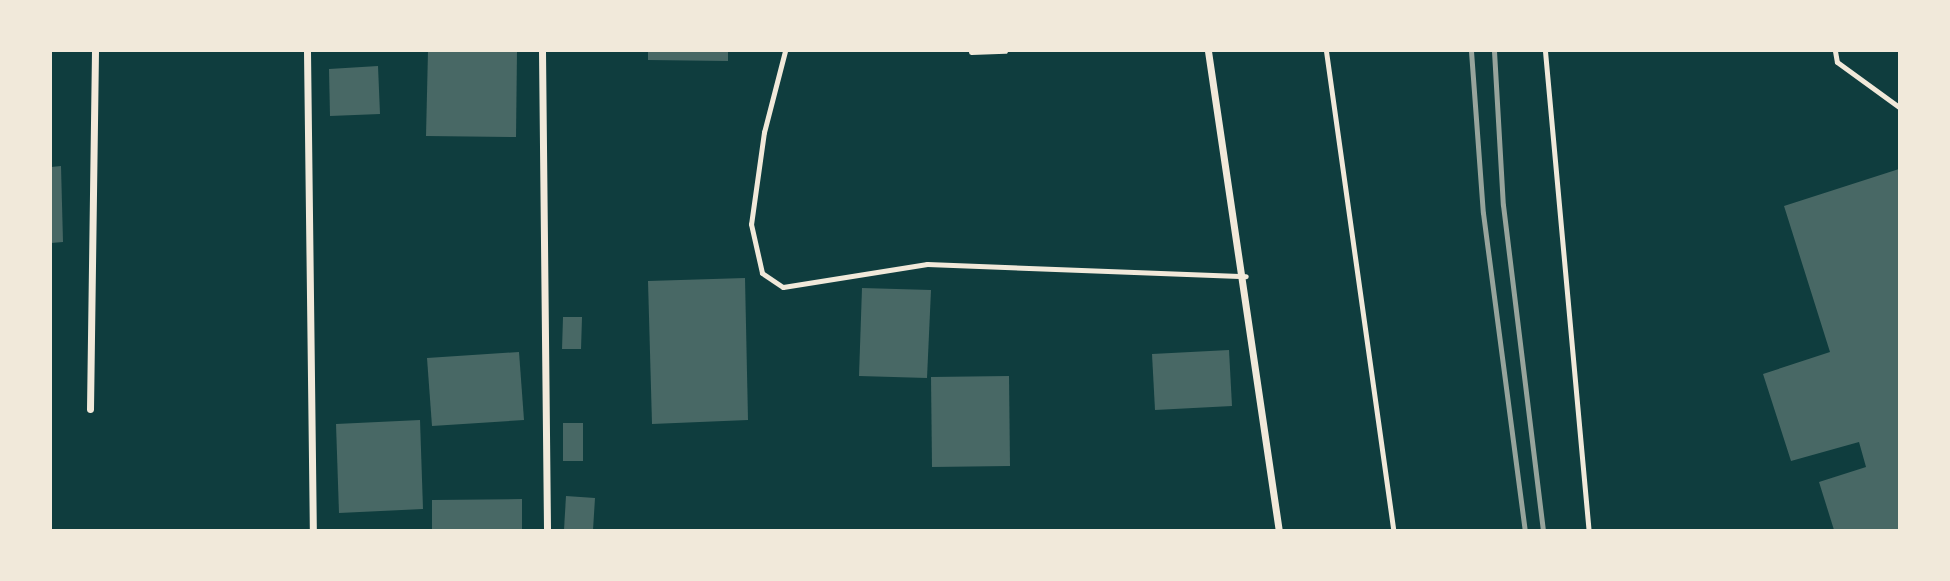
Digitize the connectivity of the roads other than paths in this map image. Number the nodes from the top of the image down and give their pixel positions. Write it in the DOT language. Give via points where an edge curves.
graph roads {
  1 [pos="95,51"];
  2 [pos="307,51"];
  3 [pos="542,51"];
  4 [pos="785,51"];
  5 [pos="1005,51"];
  6 [pos="1208,51"];
  7 [pos="1326,51"];
  8 [pos="1545,51"];
  9 [pos="1835,51"];
  10 [pos="971,52"];
  11 [pos="1899,107"];
  12 [pos="1245,276"];
  13 [pos="90,409"];
  14 [pos="313,530"];
  15 [pos="547,530"];
  16 [pos="1279,530"];
  17 [pos="1394,530"];
  18 [pos="1589,530"];
  1 -- 13 [label="street"];
  2 -- 14 [label="street"];
  3 -- 15 [label="street"];
  4 -- 12 [label="lane" via="764,132 751,224 761,273 783,287 927,264"];
  5 -- 10 [label="lane"];
  6 -- 12 [label="street"];
  7 -- 17 [label="lane"];
  8 -- 18 [label="lane"];
  9 -- 11 [label="lane" via="1837,62"];
  12 -- 16 [label="street"];
}
